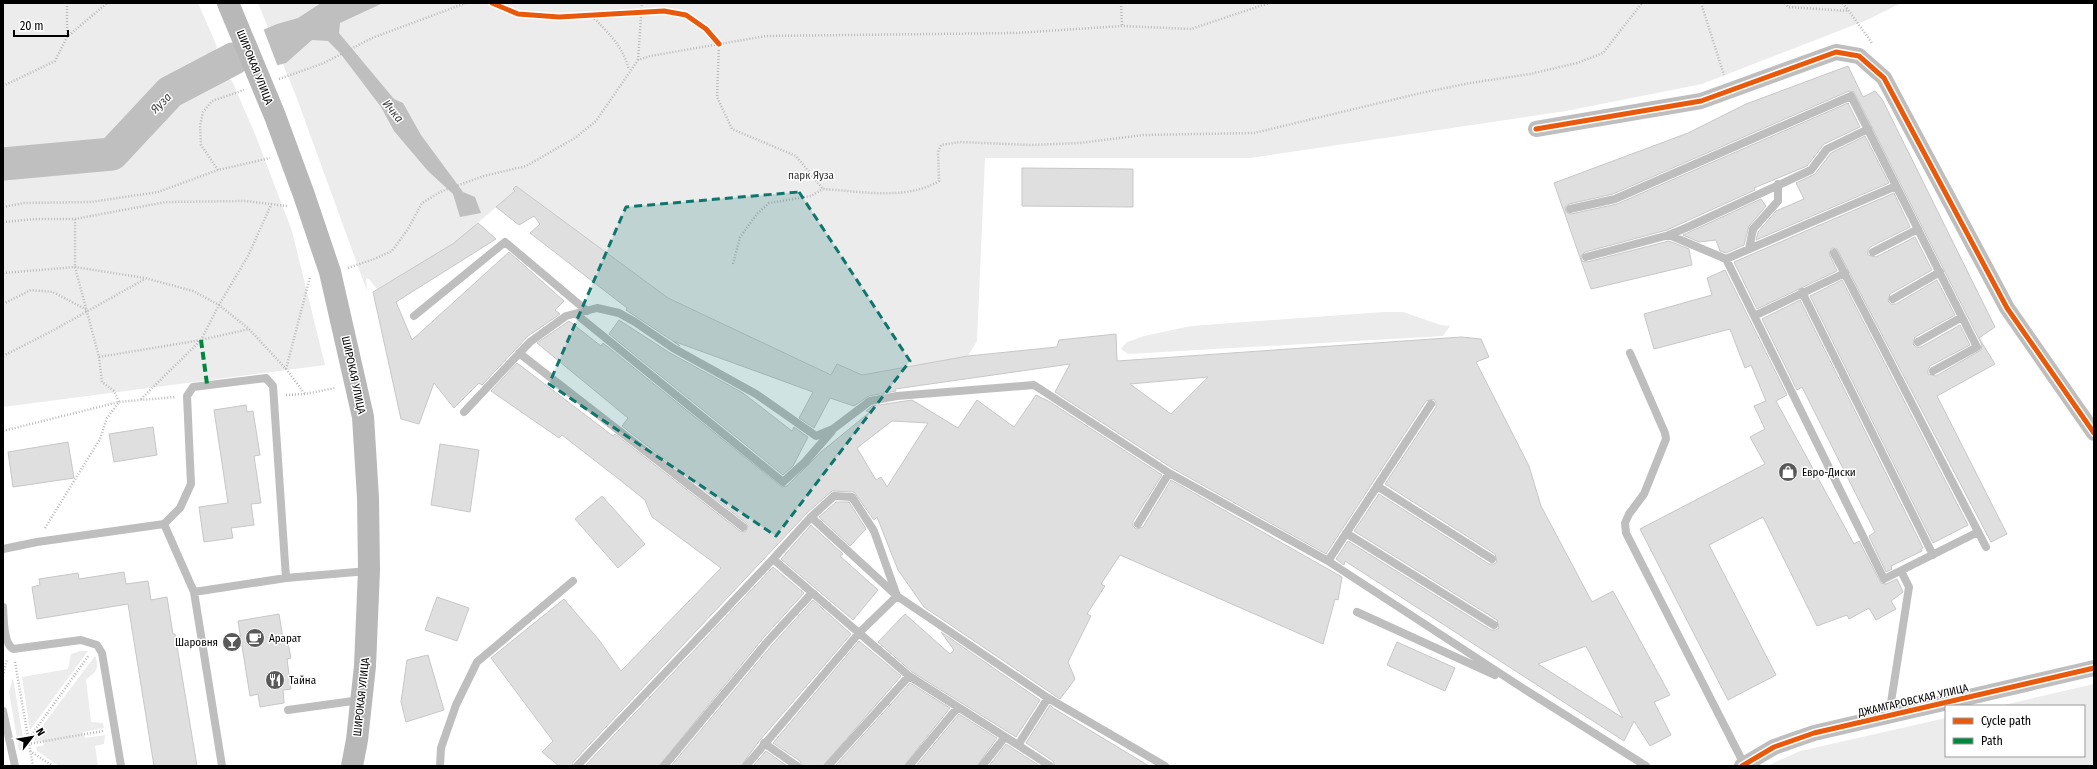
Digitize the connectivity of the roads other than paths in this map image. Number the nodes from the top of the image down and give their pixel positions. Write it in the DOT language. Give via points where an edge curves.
graph roads {
  1 [pos="228,3"];
  2 [pos="1536,129"];
  3 [pos="1868,129"];
  4 [pos="1778,184"];
  5 [pos="1896,186"];
  6 [pos="1570,209"];
  7 [pos="1918,230"];
  8 [pos="1669,235"];
  9 [pos="1749,249"];
  10 [pos="1873,252"];
  11 [pos="1834,253"];
  12 [pos="1586,257"];
  13 [pos="1726,259"];
  14 [pos="1940,272"];
  15 [pos="1845,273"];
  16 [pos="1802,292"];
  17 [pos="1894,299"];
  18 [pos="587,311"];
  19 [pos="576,314"];
  20 [pos="414,316"];
  21 [pos="1754,316"];
  22 [pos="1962,317"];
  23 [pos="1918,342"];
  24 [pos="519,353"];
  25 [pos="1630,354"];
  26 [pos="1933,371"];
  27 [pos="1431,404"];
  28 [pos="464,412"];
  29 [pos="833,429"];
  30 [pos="2094,433"];
  31 [pos="1169,472"];
  32 [pos="1377,486"];
  33 [pos="811,517"];
  34 [pos="164,524"];
  35 [pos="1138,524"];
  36 [pos="743,528"];
  37 [pos="1978,532"];
  38 [pos="1346,533"];
  39 [pos="1986,547"];
  40 [pos="3,549"];
  41 [pos="1933,555"];
  42 [pos="1492,559"];
  43 [pos="773,560"];
  44 [pos="1328,561"];
  45 [pos="369,570"];
  46 [pos="1901,571"];
  47 [pos="286,578"];
  48 [pos="573,581"];
  49 [pos="194,592"];
  50 [pos="811,594"];
  51 [pos="897,596"];
  52 [pos="3,607"];
  53 [pos="1357,612"];
  54 [pos="1494,625"];
  55 [pos="858,633"];
  56 [pos="2094,668"];
  57 [pos="909,676"];
  58 [pos="1521,688"];
  59 [pos="1048,698"];
  60 [pos="362,700"];
  61 [pos="958,707"];
  62 [pos="288,710"];
  63 [pos="3,711"];
  64 [pos="1889,715"];
  65 [pos="1005,737"];
  66 [pos="764,743"];
  67 [pos="1018,745"];
  68 [pos="1743,765"];
  69 [pos="15,766"];
  70 [pos="120,766"];
  71 [pos="222,766"];
  72 [pos="352,766"];
  73 [pos="440,766"];
  74 [pos="577,766"];
  75 [pos="664,766"];
  76 [pos="746,766"];
  77 [pos="797,766"];
  78 [pos="828,766"];
  79 [pos="909,766"];
  80 [pos="982,766"];
  81 [pos="1050,766"];
  82 [pos="1165,766"];
  83 [pos="1646,766"];
  1 -- 45 [label="main road, ШИРОКАЯ УЛИЦА" via="275,116 330,272 363,417"];
  2 -- 30 [label="street" via="1701,101 1836,52 1859,56 1884,78 2007,308"];
  3 -- 4 [label="lane" via="1827,149 1811,170"];
  3 -- 5 [label="lane"];
  3 -- 6 [label="lane" via="1851,96 1616,199"];
  4 -- 8 [label="lane"];
  4 -- 9 [label="lane" via="1778,201 1753,229"];
  5 -- 7 [label="lane"];
  5 -- 9 [label="lane"];
  7 -- 10 [label="lane"];
  7 -- 14 [label="lane"];
  8 -- 12 [label="lane"];
  8 -- 13 [label="lane"];
  9 -- 13 [label="lane"];
  11 -- 15 [label="lane"];
  13 -- 21 [label="lane"];
  14 -- 17 [label="lane"];
  14 -- 22 [label="lane"];
  15 -- 16 [label="lane"];
  15 -- 37 [label="lane"];
  16 -- 21 [label="lane"];
  16 -- 41 [label="lane"];
  18 -- 19 [label="lane"];
  18 -- 20 [label="lane" via="505,242"];
  18 -- 29 [label="lane" via="597,308 620,313 673,348 756,394 816,436"];
  19 -- 24 [label="lane" via="566,316"];
  19 -- 29 [label="lane" via="783,482 805,462"];
  21 -- 46 [label="lane" via="1884,579"];
  22 -- 23 [label="lane"];
  22 -- 26 [label="lane" via="1977,347"];
  24 -- 28 [label="lane"];
  24 -- 36 [label="lane"];
  25 -- 68 [label="lane" via="1666,439 1644,494 1625,523 1626,533"];
  27 -- 32 [label="lane"];
  29 -- 31 [label="lane" via="870,401 897,396 1034,385"];
  31 -- 35 [label="lane"];
  31 -- 44 [label="lane"];
  32 -- 38 [label="lane"];
  32 -- 42 [label="lane"];
  33 -- 43 [label="lane"];
  33 -- 51 [label="lane"];
  33 -- 51 [label="lane" via="834,496 852,497 874,531"];
  34 -- 40 [label="lane"];
  34 -- 47 [label="lane" via="180,508 191,484 187,396 193,387 266,378 273,386 274,396"];
  34 -- 49 [label="lane"];
  37 -- 39 [label="lane"];
  37 -- 41 [label="lane"];
  38 -- 44 [label="lane"];
  38 -- 54 [label="lane"];
  41 -- 46 [label="lane"];
  43 -- 50 [label="lane"];
  43 -- 74 [label="lane"];
  44 -- 58 [label="lane"];
  45 -- 47 [label="lane"];
  45 -- 60 [label="main road, ШИРОКАЯ УЛИЦА"];
  46 -- 64 [label="lane" via="1909,587"];
  47 -- 49 [label="lane"];
  48 -- 73 [label="lane" via="477,662 456,705 441,748"];
  49 -- 71 [label="lane"];
  50 -- 55 [label="lane"];
  50 -- 75 [label="lane" via="768,641"];
  51 -- 55 [label="lane"];
  51 -- 59 [label="lane"];
  52 -- 70 [label="lane" via="6,635 13,650 81,640 96,645 102,653"];
  53 -- 58 [label="lane"];
  55 -- 57 [label="lane"];
  55 -- 66 [label="lane"];
  56 -- 64 [label="street, ДЖАМГАРОВСКАЯ УЛИЦА"];
  57 -- 61 [label="lane"];
  57 -- 78 [label="lane"];
  58 -- 83 [label="lane"];
  59 -- 67 [label="lane"];
  59 -- 82 [label="lane"];
  60 -- 62 [label="lane"];
  60 -- 72 [label="main road, ШИРОКАЯ УЛИЦА"];
  61 -- 65 [label="lane"];
  61 -- 79 [label="lane"];
  63 -- 69 [label="lane"];
  64 -- 68 [label="street, ДЖАМГАРОВСКАЯ УЛИЦА" via="1814,733 1774,747"];
  65 -- 67 [label="lane"];
  65 -- 80 [label="lane"];
  66 -- 76 [label="lane"];
  66 -- 77 [label="lane"];
  67 -- 81 [label="lane"];
}
